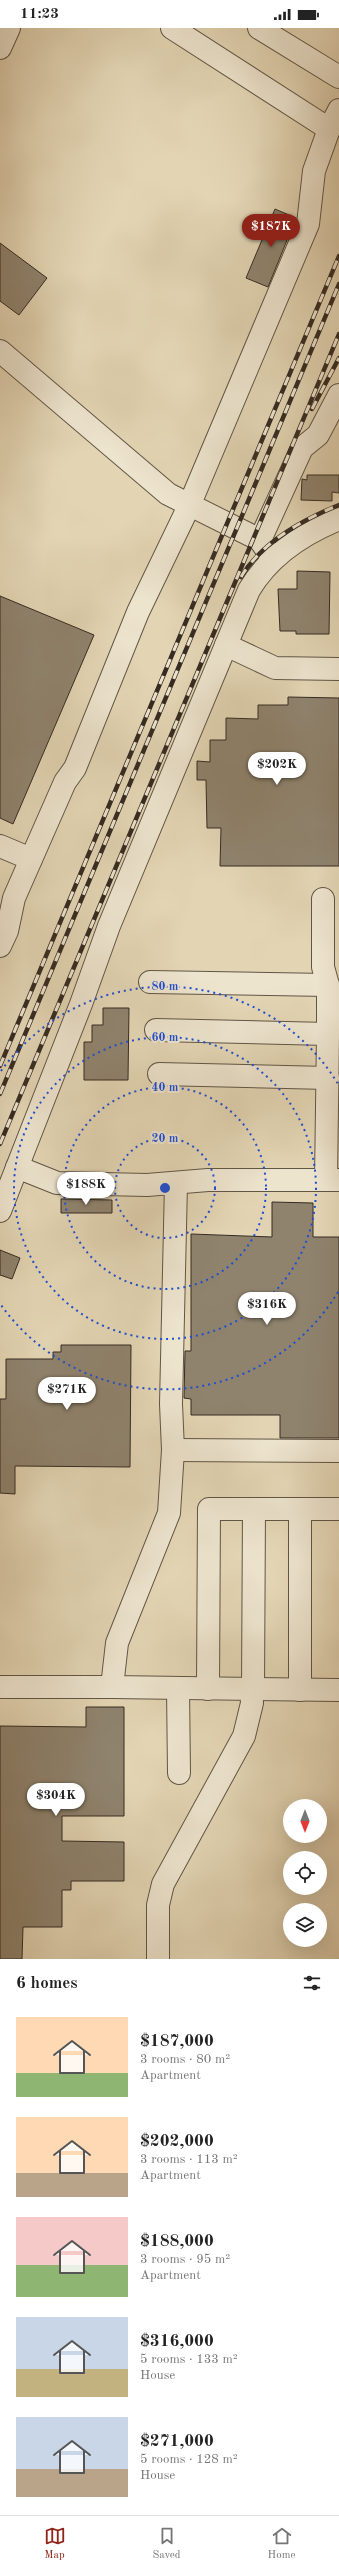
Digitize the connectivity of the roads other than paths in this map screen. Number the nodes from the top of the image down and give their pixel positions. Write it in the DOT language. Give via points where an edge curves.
graph roads {
  1 [pos="10,28"];
  2 [pos="172,28"];
  3 [pos="260,28"];
  4 [pos="194,34"];
  5 [pos="0,48"];
  6 [pos="339,77"];
  7 [pos="334,120"];
  8 [pos="0,351"];
  9 [pos="339,396"];
  10 [pos="189,506"];
  11 [pos="339,519"];
  12 [pos="260,540"];
  13 [pos="273,559"];
  14 [pos="226,645"];
  15 [pos="339,669"];
  16 [pos="0,846"];
  17 [pos="31,859"];
  18 [pos="323,899"];
  19 [pos="0,946"];
  20 [pos="150,982"];
  21 [pos="328,985"];
  22 [pos="156,1030"];
  23 [pos="328,1034"];
  24 [pos="159,1074"];
  25 [pos="328,1078"];
  26 [pos="17,1167"];
  27 [pos="333,1180"];
  28 [pos="176,1183"];
  29 [pos="0,1211"];
  30 [pos="173,1450"];
  31 [pos="339,1451"];
  32 [pos="254,1509"];
  33 [pos="300,1510"];
  34 [pos="339,1510"];
  35 [pos="0,1687"];
  36 [pos="112,1687"];
  37 [pos="178,1688"];
  38 [pos="208,1689"];
  39 [pos="252,1689"];
  40 [pos="300,1690"];
  41 [pos="339,1690"];
  42 [pos="179,1773"];
  43 [pos="158,1959"];
  1 -- 5 [label="lane"];
  2 -- 4 [label="lane"];
  3 -- 6 [label="lane"];
  4 -- 7 [label="lane"];
  7 -- 10 [label="lane" via="314,171 308,224"];
  8 -- 10 [label="lane" via="168,494"];
  9 -- 12 [label="lane" via="318,434 302,448"];
  10 -- 12 [label="lane"];
  10 -- 17 [label="lane" via="138,612 75,768 65,782"];
  11 -- 13 [label="lane" via="297,540"];
  12 -- 13 [label="lane"];
  13 -- 14 [label="lane" via="260,571 249,590"];
  14 -- 15 [label="lane" via="275,668"];
  14 -- 26 [label="lane" via="109,926"];
  16 -- 17 [label="lane"];
  17 -- 19 [label="lane" via="14,898 7,931"];
  18 -- 21 [label="lane" via="323,967"];
  20 -- 21 [label="lane"];
  21 -- 23 [label="lane"];
  22 -- 23 [label="lane"];
  23 -- 25 [label="lane"];
  24 -- 25 [label="lane"];
  25 -- 27 [label="lane"];
  26 -- 28 [label="lane" via="57,1183"];
  26 -- 29 [label="lane"];
  27 -- 28 [label="lane" via="208,1180"];
  28 -- 30 [label="lane" via="171,1404"];
  30 -- 31 [label="lane"];
  30 -- 36 [label="lane" via="169,1513 117,1643"];
  32 -- 33 [label="lane"];
  32 -- 38 [label="lane" via="208,1509"];
  32 -- 39 [label="lane"];
  33 -- 34 [label="lane"];
  33 -- 40 [label="lane"];
  35 -- 36 [label="lane"];
  36 -- 37 [label="lane"];
  37 -- 38 [label="lane"];
  37 -- 42 [label="lane"];
  38 -- 39 [label="lane"];
  39 -- 40 [label="lane"];
  39 -- 43 [label="lane" via="252,1703 244,1736 163,1884 158,1905"];
  40 -- 41 [label="lane"];
}
